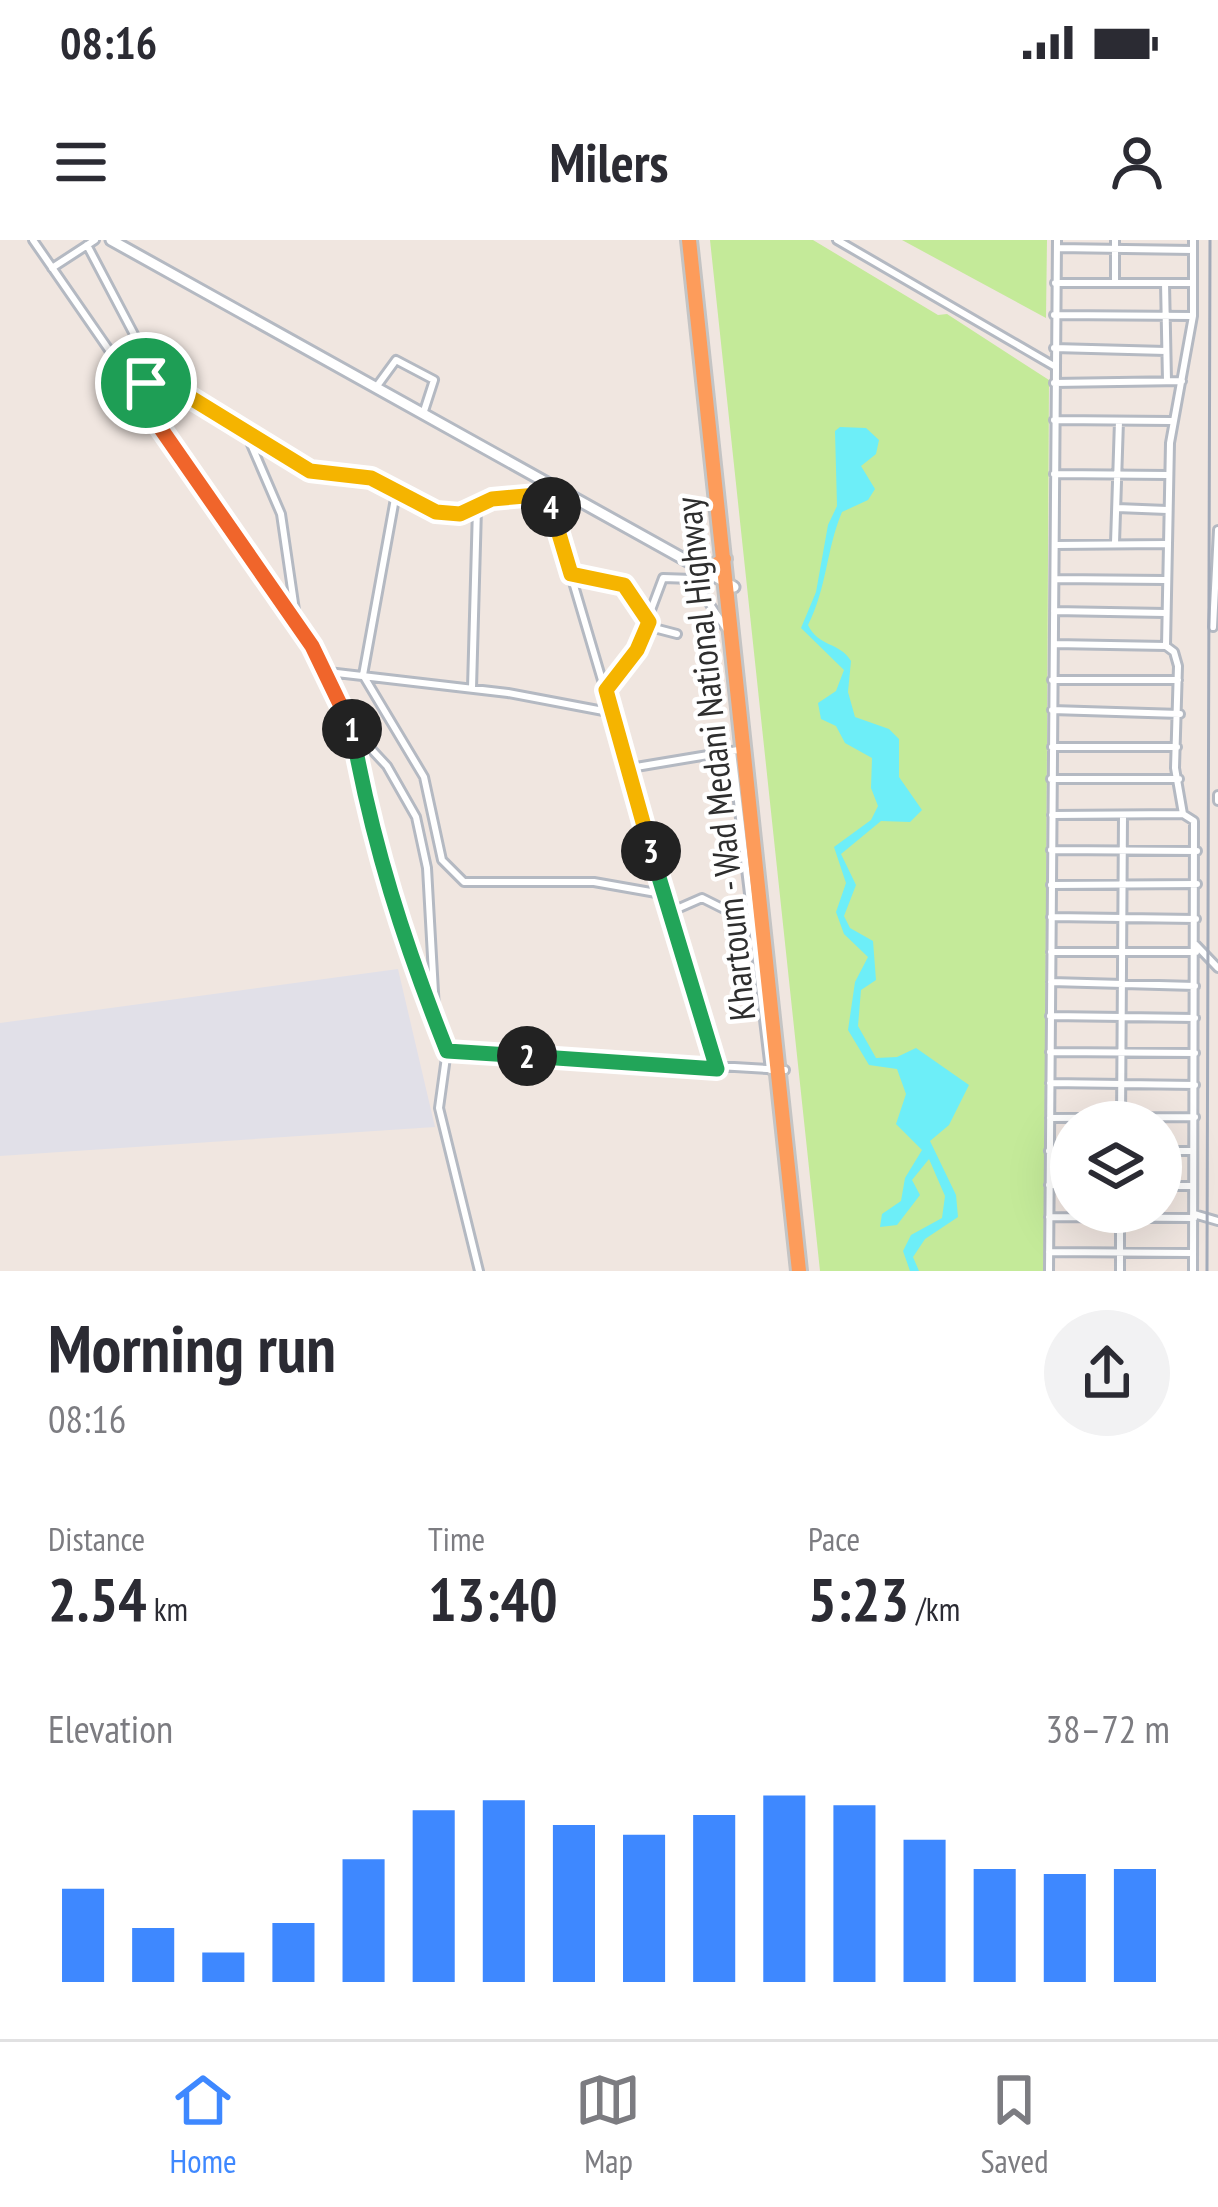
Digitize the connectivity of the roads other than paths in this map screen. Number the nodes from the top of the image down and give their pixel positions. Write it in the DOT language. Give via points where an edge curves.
graph roads {
  1 [pos="33,240"];
  2 [pos="111,240"];
  3 [pos="693,240"];
  4 [pos="837,240"];
  5 [pos="1193,240"];
  6 [pos="91,243"];
  7 [pos="1057,244"];
  8 [pos="1115,245"];
  9 [pos="1193,250"];
  10 [pos="52,268"];
  11 [pos="1055,283"];
  12 [pos="1114,283"];
  13 [pos="1166,283"];
  14 [pos="1193,283"];
  15 [pos="1054,315"];
  16 [pos="1166,316"];
  17 [pos="1193,316"];
  18 [pos="1054,348"];
  19 [pos="1166,351"];
  20 [pos="1054,366"];
  21 [pos="1167,381"];
  22 [pos="1182,381"];
  23 [pos="159,382"];
  24 [pos="1054,383"];
  25 [pos="375,389"];
  26 [pos="134,390"];
  27 [pos="422,416"];
  28 [pos="1054,420"];
  29 [pos="1119,421"];
  30 [pos="1172,421"];
  31 [pos="245,432"];
  32 [pos="1054,474"];
  33 [pos="1117,475"];
  34 [pos="1168,475"];
  35 [pos="546,489"];
  36 [pos="396,494"];
  37 [pos="477,508"];
  38 [pos="1117,508"];
  39 [pos="1167,510"];
  40 [pos="1218,530"];
  41 [pos="1115,543"];
  42 [pos="1055,544"];
  43 [pos="1166,544"];
  44 [pos="724,559"];
  45 [pos="707,573"];
  46 [pos="571,574"];
  47 [pos="1055,580"];
  48 [pos="1165,580"];
  49 [pos="730,585"];
  50 [pos="1054,611"];
  51 [pos="1165,613"];
  52 [pos="649,622"];
  53 [pos="299,627"];
  54 [pos="1213,627"];
  55 [pos="677,634"];
  56 [pos="732,638"];
  57 [pos="1054,644"];
  58 [pos="1166,646"];
  59 [pos="328,672"];
  60 [pos="363,675"];
  61 [pos="1052,680"];
  62 [pos="1178,680"];
  63 [pos="472,688"];
  64 [pos="606,690"];
  65 [pos="1052,710"];
  66 [pos="614,713"];
  67 [pos="1180,714"];
  68 [pos="353,730"];
  69 [pos="1052,747"];
  70 [pos="1178,747"];
  71 [pos="738,750"];
  72 [pos="630,768"];
  73 [pos="1052,779"];
  74 [pos="1179,779"];
  75 [pos="1183,814"];
  76 [pos="1052,815"];
  77 [pos="1123,815"];
  78 [pos="1051,850"];
  79 [pos="1123,850"];
  80 [pos="1197,851"];
  81 [pos="1123,884"];
  82 [pos="1197,884"];
  83 [pos="1051,885"];
  84 [pos="662,894"];
  85 [pos="755,910"];
  86 [pos="669,913"];
  87 [pos="1051,917"];
  88 [pos="1121,918"];
  89 [pos="1196,920"];
  90 [pos="1196,948"];
  91 [pos="1051,952"];
  92 [pos="1123,952"];
  93 [pos="1218,968"];
  94 [pos="1051,982"];
  95 [pos="1123,985"];
  96 [pos="1195,986"];
  97 [pos="1050,1016"];
  98 [pos="1121,1018"];
  99 [pos="1195,1018"];
  100 [pos="439,1030"];
  101 [pos="447,1051"];
  102 [pos="1050,1052"];
  103 [pos="1122,1052"];
  104 [pos="1195,1053"];
  105 [pos="717,1069"];
  106 [pos="777,1070"];
  107 [pos="1050,1083"];
  108 [pos="1122,1084"];
  109 [pos="1195,1085"];
  110 [pos="1050,1101"];
  111 [pos="1122,1101"];
  112 [pos="1195,1117"];
  113 [pos="1050,1118"];
  114 [pos="1182,1118"];
  115 [pos="1049,1150"];
  116 [pos="1182,1151"];
  117 [pos="1195,1151"];
  118 [pos="1049,1185"];
  119 [pos="1182,1186"];
  120 [pos="1194,1186"];
  121 [pos="1182,1216"];
  122 [pos="1194,1216"];
  123 [pos="1049,1217"];
  124 [pos="1218,1221"];
  125 [pos="1120,1233"];
  126 [pos="1049,1252"];
  127 [pos="1120,1253"];
  128 [pos="1193,1253"];
  129 [pos="478,1271"];
  130 [pos="802,1271"];
  131 [pos="1049,1271"];
  132 [pos="1120,1271"];
  133 [pos="1193,1271"];
  1 -- 10 [label="street"];
  2 -- 25 [label="street"];
  3 -- 44 [label="highway, Khartoum - Wad Medani National Highway"];
  3 -- 49 [label="highway, Khartoum - Wad Medani National Highway"];
  4 -- 20 [label="street"];
  5 -- 9 [label="street"];
  6 -- 10 [label="street"];
  6 -- 23 [label="street"];
  7 -- 8 [label="street"];
  7 -- 11 [label="street"];
  8 -- 9 [label="street"];
  8 -- 12 [label="street"];
  9 -- 14 [label="street"];
  10 -- 26 [label="street"];
  11 -- 12 [label="street"];
  11 -- 15 [label="street"];
  12 -- 13 [label="street"];
  13 -- 14 [label="street"];
  13 -- 16 [label="street"];
  14 -- 17 [label="street"];
  15 -- 16 [label="street"];
  15 -- 18 [label="street"];
  16 -- 17 [label="street"];
  16 -- 19 [label="street"];
  17 -- 22 [label="street"];
  18 -- 19 [label="street"];
  18 -- 20 [label="street"];
  19 -- 21 [label="street"];
  20 -- 24 [label="street"];
  21 -- 22 [label="street"];
  21 -- 24 [label="street"];
  22 -- 30 [label="street"];
  23 -- 26 [label="street"];
  23 -- 31 [label="street"];
  24 -- 28 [label="street"];
  25 -- 27 [label="street"];
  25 -- 27 [label="street" via="396,360 417,370 435,383"];
  26 -- 53 [label="street"];
  27 -- 35 [label="street"];
  28 -- 29 [label="street"];
  28 -- 32 [label="street"];
  29 -- 30 [label="street"];
  29 -- 33 [label="street"];
  30 -- 34 [label="street"];
  31 -- 36 [label="street" via="310,471 371,478"];
  31 -- 53 [label="street" via="281,514"];
  32 -- 33 [label="street"];
  32 -- 42 [label="street"];
  33 -- 34 [label="street"];
  33 -- 38 [label="street"];
  34 -- 39 [label="street"];
  35 -- 37 [label="street"];
  35 -- 45 [label="street"];
  35 -- 46 [label="street"];
  36 -- 37 [label="street" via="436,512"];
  36 -- 60 [label="street"];
  37 -- 63 [label="street"];
  38 -- 39 [label="street"];
  38 -- 41 [label="street"];
  39 -- 43 [label="street"];
  40 -- 54 [label="street"];
  41 -- 42 [label="street"];
  41 -- 43 [label="street"];
  42 -- 47 [label="street"];
  43 -- 48 [label="street"];
  44 -- 45 [label="highway"];
  44 -- 49 [label="highway, Khartoum - Wad Medani National Highway"];
  45 -- 49 [label="street"];
  46 -- 52 [label="street" via="624,585"];
  46 -- 64 [label="street"];
  47 -- 48 [label="street"];
  47 -- 50 [label="street"];
  48 -- 51 [label="street"];
  49 -- 56 [label="highway, Khartoum - Wad Medani National Highway"];
  49 -- 106 [label="highway, Khartoum - Wad Medani National Highway"];
  50 -- 51 [label="street"];
  50 -- 57 [label="street"];
  51 -- 58 [label="street"];
  52 -- 55 [label="street"];
  52 -- 56 [label="street" via="662,580 686,577 704,590"];
  52 -- 64 [label="street"];
  53 -- 59 [label="street"];
  56 -- 71 [label="highway, Khartoum - Wad Medani National Highway"];
  57 -- 58 [label="street"];
  57 -- 61 [label="street"];
  58 -- 62 [label="street"];
  59 -- 60 [label="street"];
  59 -- 68 [label="street"];
  60 -- 63 [label="street"];
  60 -- 84 [label="street" via="424,777 442,860 459,880 613,883"];
  61 -- 62 [label="street"];
  61 -- 65 [label="street"];
  62 -- 67 [label="street"];
  63 -- 66 [label="street"];
  64 -- 66 [label="street"];
  65 -- 67 [label="street"];
  65 -- 69 [label="street"];
  66 -- 72 [label="street"];
  67 -- 70 [label="street"];
  68 -- 100 [label="street" via="375,846"];
  68 -- 100 [label="street" via="388,766 416,818 429,881"];
  69 -- 70 [label="street"];
  69 -- 73 [label="street"];
  70 -- 74 [label="street"];
  71 -- 72 [label="street"];
  71 -- 85 [label="highway, Khartoum - Wad Medani National Highway"];
  72 -- 84 [label="street"];
  73 -- 74 [label="street"];
  73 -- 76 [label="street"];
  74 -- 75 [label="street"];
  75 -- 77 [label="street"];
  75 -- 80 [label="street" via="1194,820"];
  76 -- 77 [label="street"];
  76 -- 78 [label="street"];
  77 -- 79 [label="street"];
  78 -- 79 [label="street"];
  78 -- 83 [label="street"];
  79 -- 80 [label="street"];
  79 -- 81 [label="street"];
  80 -- 82 [label="street"];
  81 -- 82 [label="street"];
  81 -- 83 [label="street"];
  81 -- 88 [label="street"];
  82 -- 89 [label="street"];
  83 -- 87 [label="street"];
  84 -- 86 [label="street"];
  85 -- 86 [label="street" via="728,911 702,898"];
  85 -- 106 [label="highway, Khartoum - Wad Medani National Highway"];
  86 -- 105 [label="street"];
  87 -- 88 [label="street"];
  87 -- 91 [label="street"];
  88 -- 89 [label="street"];
  88 -- 92 [label="street"];
  89 -- 90 [label="street"];
  90 -- 92 [label="street"];
  90 -- 93 [label="street"];
  90 -- 96 [label="street"];
  91 -- 92 [label="street"];
  91 -- 94 [label="street"];
  92 -- 95 [label="street"];
  94 -- 95 [label="street"];
  94 -- 97 [label="street"];
  95 -- 96 [label="street"];
  95 -- 98 [label="street"];
  96 -- 99 [label="street"];
  97 -- 98 [label="street"];
  97 -- 102 [label="street"];
  98 -- 99 [label="street"];
  98 -- 103 [label="street"];
  99 -- 104 [label="street"];
  100 -- 101 [label="street"];
  101 -- 105 [label="street"];
  101 -- 129 [label="street" via="439,1108"];
  102 -- 103 [label="street"];
  102 -- 107 [label="street"];
  103 -- 104 [label="street"];
  103 -- 108 [label="street"];
  104 -- 109 [label="street"];
  105 -- 106 [label="street"];
  106 -- 130 [label="highway, Khartoum - Wad Medani National Highway"];
  107 -- 108 [label="street"];
  107 -- 110 [label="street"];
  108 -- 109 [label="street"];
  108 -- 111 [label="street"];
  109 -- 112 [label="street"];
  112 -- 114 [label="street"];
  112 -- 117 [label="street"];
  113 -- 115 [label="street"];
  115 -- 118 [label="street"];
  116 -- 117 [label="street"];
  117 -- 120 [label="street"];
  118 -- 123 [label="street"];
  119 -- 120 [label="street"];
  120 -- 122 [label="street"];
  121 -- 122 [label="street"];
  122 -- 124 [label="street"];
  122 -- 128 [label="street"];
  123 -- 126 [label="street"];
  125 -- 127 [label="street"];
  126 -- 127 [label="street"];
  126 -- 131 [label="street"];
  127 -- 128 [label="street"];
  127 -- 132 [label="street"];
  128 -- 133 [label="street"];
}
